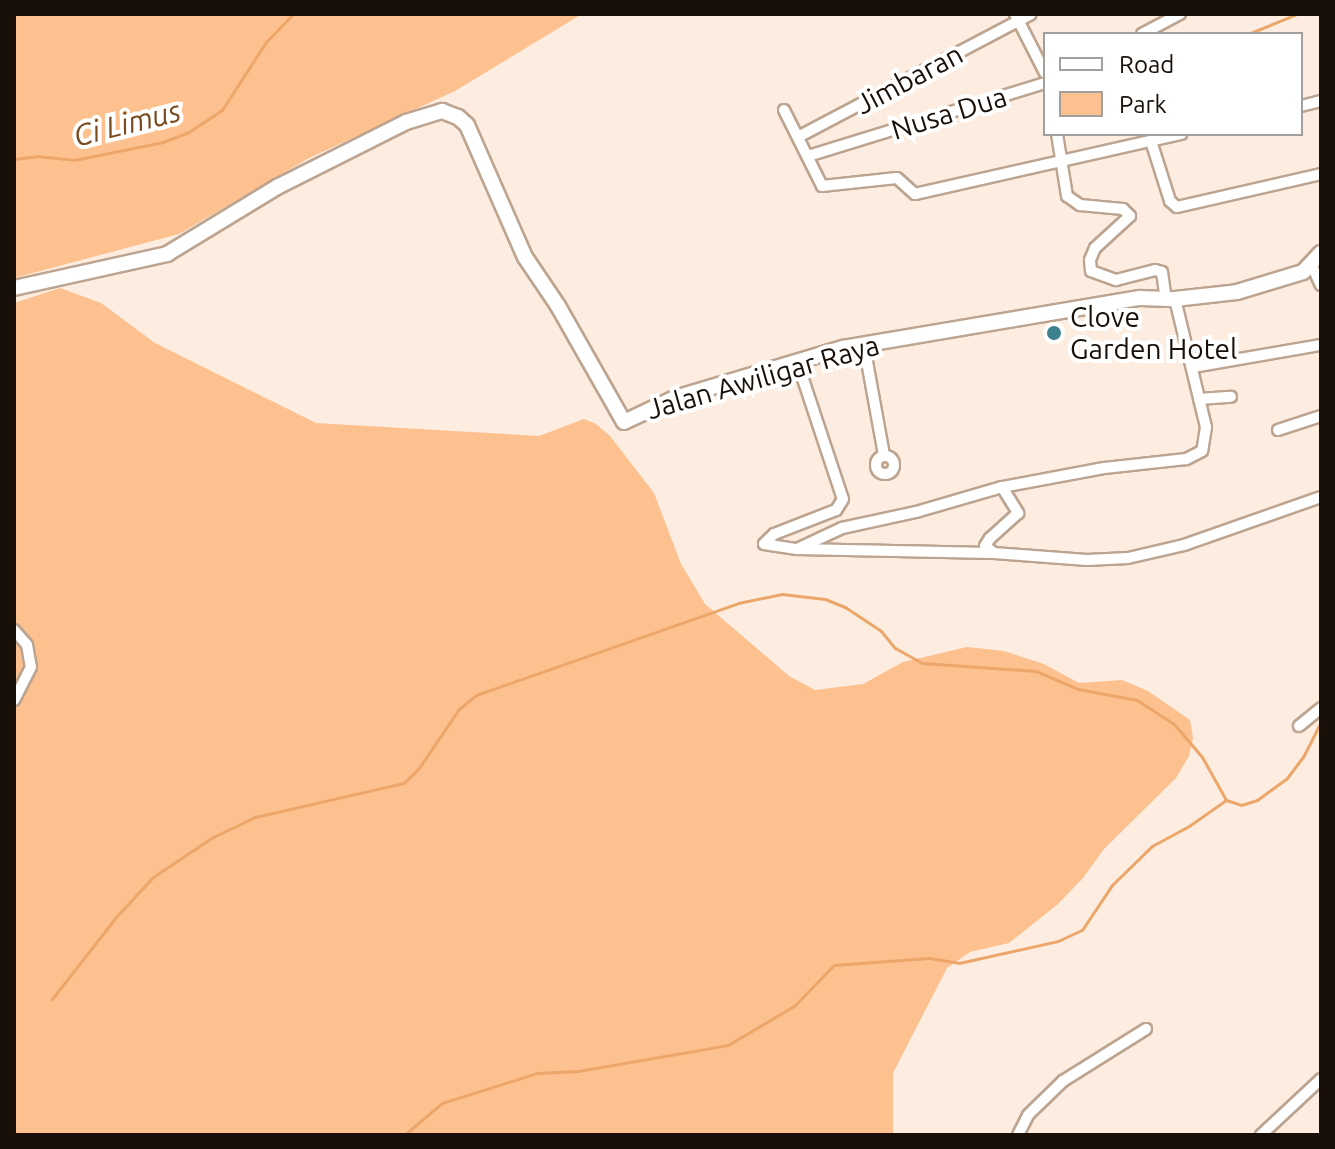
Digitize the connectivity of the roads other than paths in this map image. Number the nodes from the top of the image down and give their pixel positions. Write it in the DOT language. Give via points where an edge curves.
graph roads {
  1 [pos="1031,14"];
  2 [pos="1180,14"];
  3 [pos="1017,17"];
  4 [pos="1146,32"];
  5 [pos="1043,69"];
  6 [pos="1043,84"];
  7 [pos="784,110"];
  8 [pos="1057,136"];
  9 [pos="1172,136"];
  10 [pos="798,137"];
  11 [pos="1151,141"];
  12 [pos="808,156"];
  13 [pos="1061,159"];
  14 [pos="1321,174"];
  15 [pos="1317,260"];
  16 [pos="1321,285"];
  17 [pos="14,288"];
  18 [pos="1171,299"];
  19 [pos="864,345"];
  20 [pos="1321,345"];
  21 [pos="797,361"];
  22 [pos="1193,367"];
  23 [pos="1231,397"];
  24 [pos="1199,399"];
  25 [pos="1321,416"];
  26 [pos="1278,430"];
  27 [pos="884,455"];
  28 [pos="1002,487"];
  29 [pos="1321,497"];
  30 [pos="797,549"];
  31 [pos="994,553"];
  32 [pos="14,630"];
  33 [pos="14,700"];
  34 [pos="1321,708"];
  35 [pos="1299,726"];
  36 [pos="1146,1029"];
  37 [pos="1321,1079"];
  38 [pos="1018,1135"];
  39 [pos="1261,1135"];
  1 -- 3 [label="street, Jimbaran"];
  2 -- 4 [label="street"];
  3 -- 5 [label="street"];
  3 -- 10 [label="street, Jimbaran"];
  6 -- 12 [label="street, Nusa Dua"];
  7 -- 10 [label="street, Nusa Dua"];
  8 -- 13 [label="street"];
  9 -- 11 [label="street"];
  10 -- 12 [label="street, Nusa Dua"];
  11 -- 13 [label="street"];
  11 -- 14 [label="street" via="1170,201 1177,207"];
  12 -- 13 [label="street, Nusa Dua" via="822,186 897,178 915,194"];
  13 -- 18 [label="street" via="1071,201 1123,209 1130,216 1095,248 1091,271 1116,280 1162,272"];
  15 -- 16 [label="street"];
  15 -- 18 [label="street, Jalan Awiligar Raya" via="1284,279 1237,292"];
  17 -- 21 [label="street, Jalan Awiligar Raya" via="167,254 277,187 406,122 442,111 469,128 525,257 624,422 675,398"];
  18 -- 19 [label="street, Jalan Awiligar Raya" via="1140,298"];
  18 -- 22 [label="street"];
  19 -- 21 [label="street, Jalan Awiligar Raya"];
  19 -- 27 [label="street"];
  20 -- 22 [label="street"];
  21 -- 30 [label="street" via="843,499 836,510 774,534 764,544"];
  22 -- 24 [label="street"];
  23 -- 24 [label="street"];
  24 -- 28 [label="street" via="1206,435 1198,455"];
  25 -- 26 [label="street"];
  28 -- 30 [label="street" via="842,528"];
  28 -- 31 [label="street" via="1018,513 987,540 985,546"];
  29 -- 31 [label="street" via="1184,545 1109,561"];
  30 -- 31 [label="street"];
  32 -- 33 [label="street" via="27,645 31,667"];
  34 -- 35 [label="street"];
  36 -- 38 [label="street" via="1063,1081 1028,1115"];
  37 -- 39 [label="street"];
}
